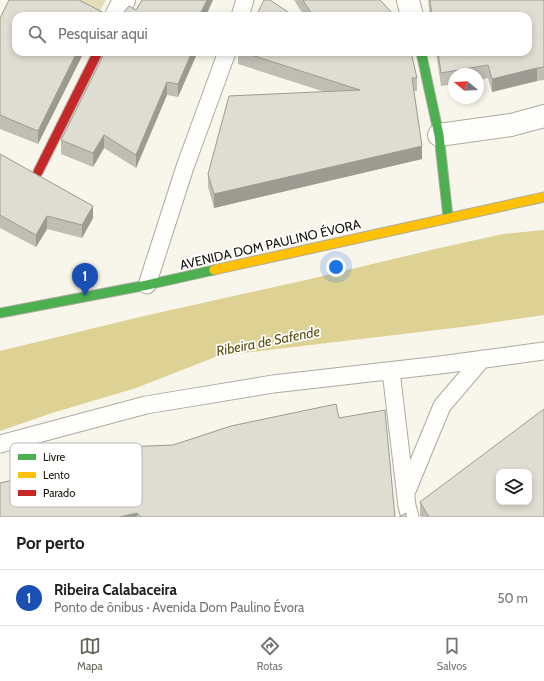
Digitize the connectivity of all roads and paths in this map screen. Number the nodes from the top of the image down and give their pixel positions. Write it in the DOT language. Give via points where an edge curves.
graph roads {
  1 [pos="124,0"];
  2 [pos="245,0"];
  3 [pos="408,0"];
  4 [pos="118,12"];
  5 [pos="241,12"];
  6 [pos="411,12"];
  7 [pos="96,56"];
  8 [pos="226,56"];
  9 [pos="422,56"];
  10 [pos="544,116"];
  11 [pos="439,135"];
  12 [pos="38,172"];
  13 [pos="544,197"];
  14 [pos="448,218"];
  15 [pos="147,285"];
  16 [pos="0,313"];
  17 [pos="544,351"];
  18 [pos="482,359"];
  19 [pos="391,371"];
  20 [pos="0,444"];
  21 [pos="406,493"];
  22 [pos="410,517"];
  1 -- 4 [label="street"];
  2 -- 5 [label="lane"];
  3 -- 6 [label="street"];
  7 -- 12 [label="main road"];
  8 -- 15 [label="lane" via="185,167"];
  9 -- 11 [label="main road"];
  10 -- 11 [label="street" via="511,125"];
  11 -- 14 [label="main road"];
  13 -- 14 [label="main road, AVENIDA DOM PAULINO ÉVORA"];
  14 -- 15 [label="main road, AVENIDA DOM PAULINO ÉVORA"];
  15 -- 16 [label="main road, AVENIDA DOM PAULINO ÉVORA"];
  17 -- 18 [label="lane"];
  18 -- 19 [label="lane"];
  18 -- 21 [label="lane" via="442,406"];
  19 -- 20 [label="lane" via="273,384 146,405"];
  19 -- 21 [label="lane"];
  21 -- 22 [label="lane"];
}
